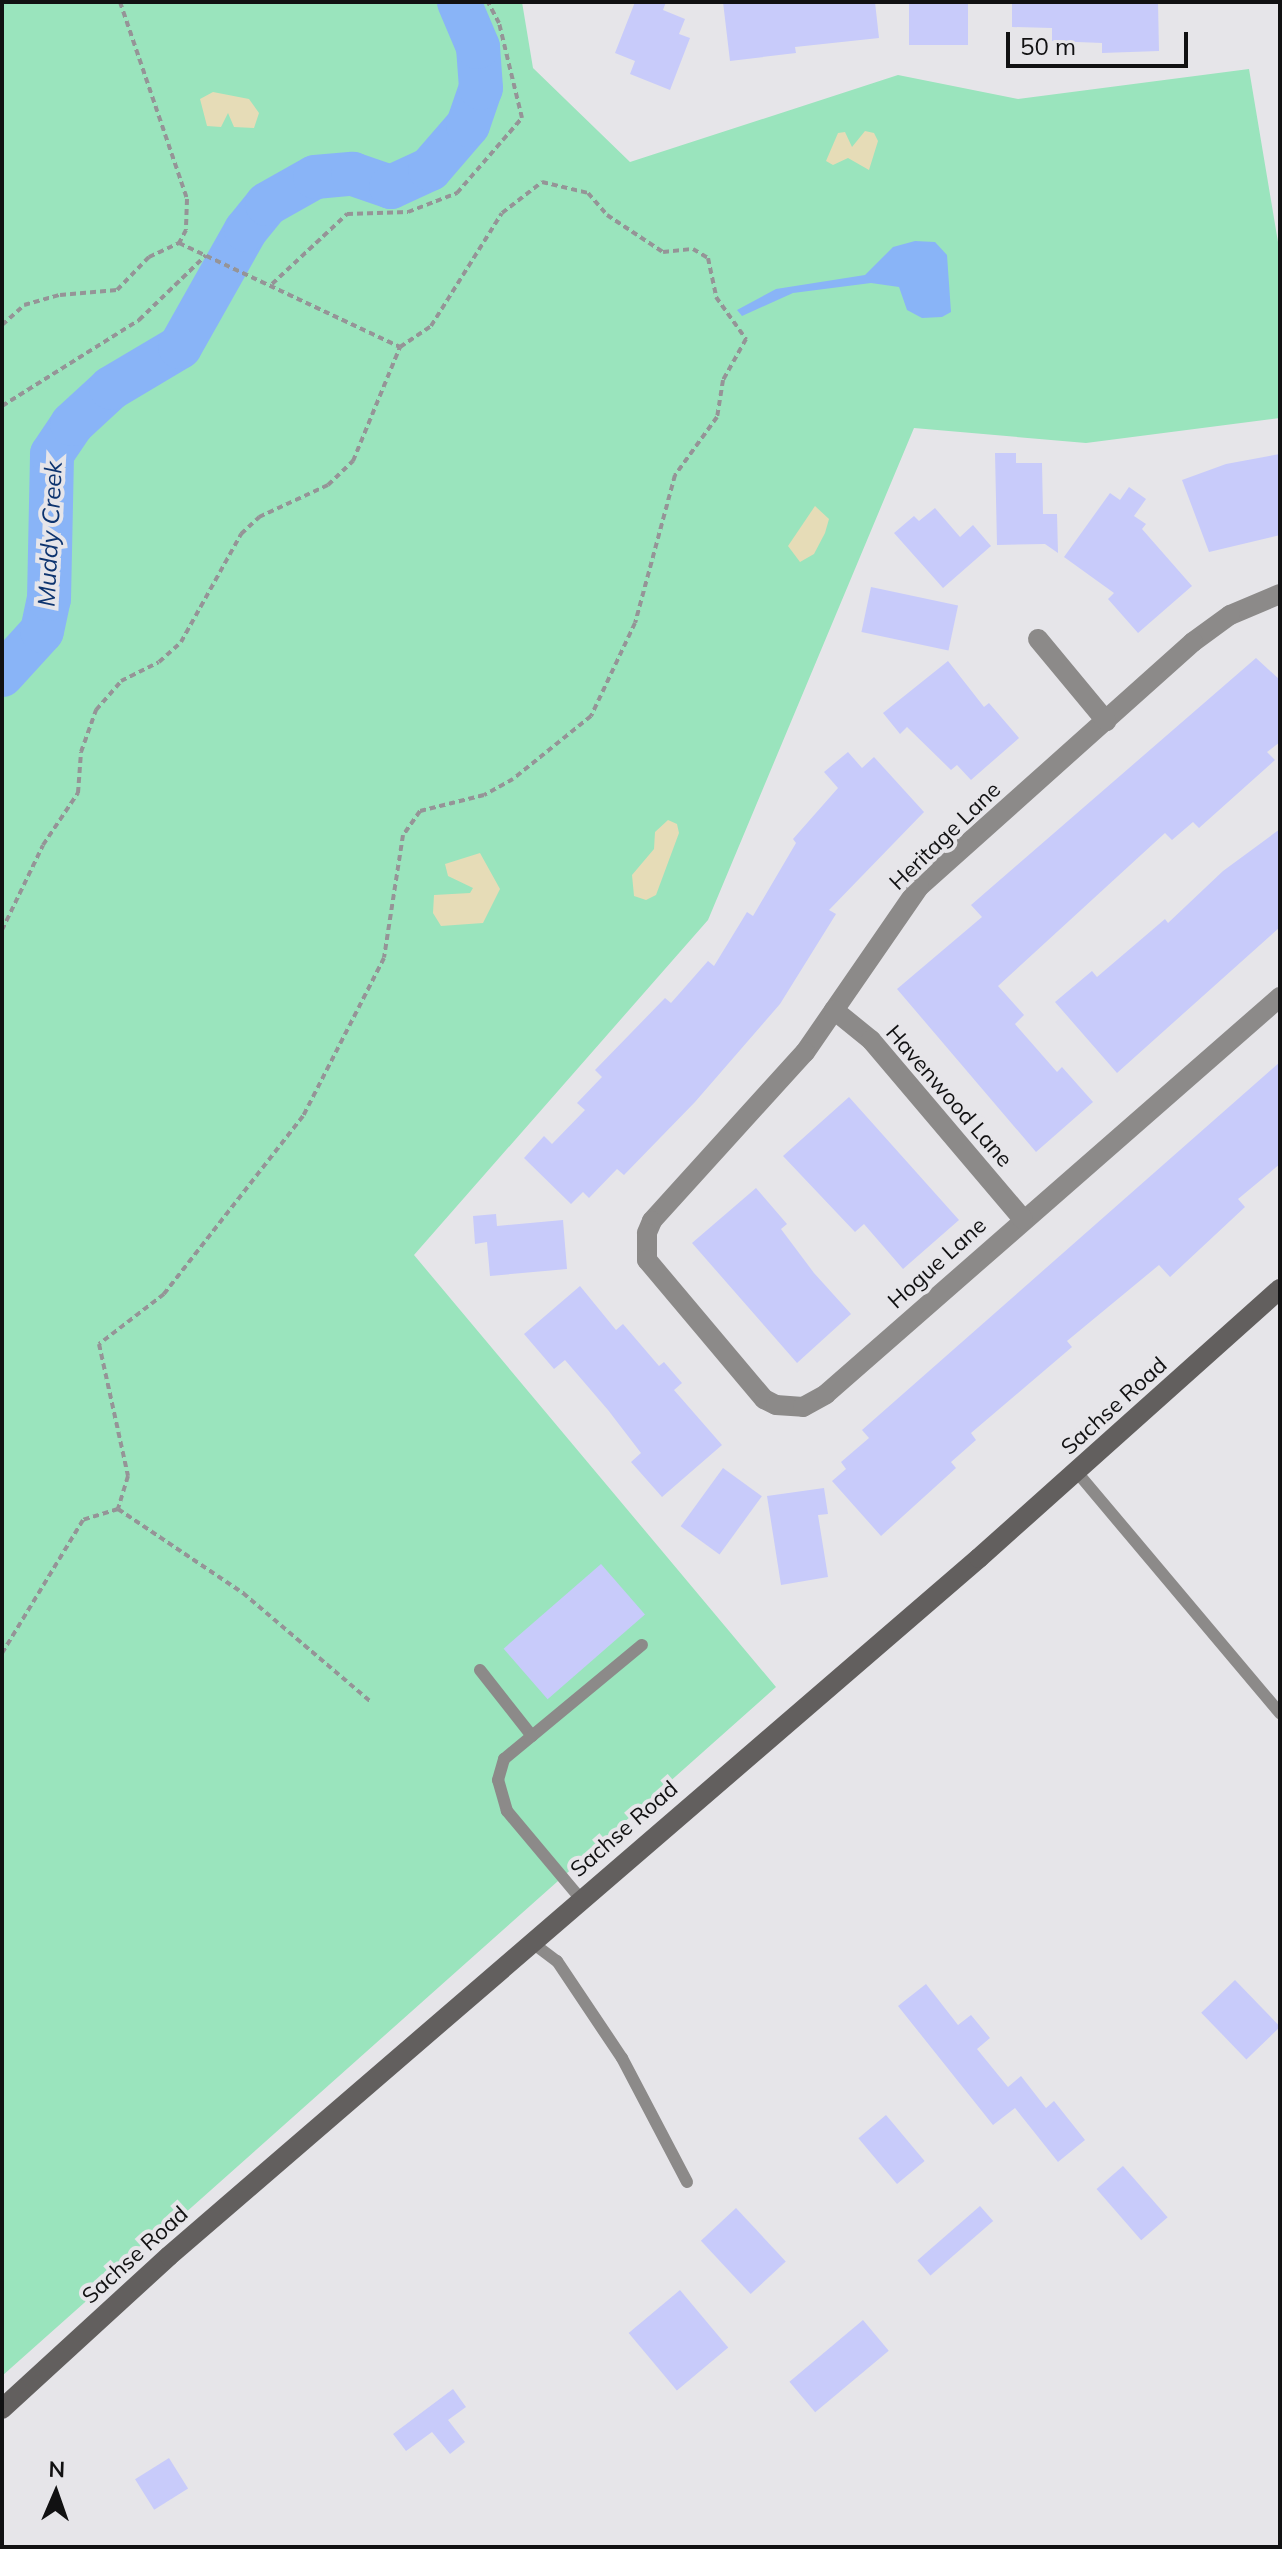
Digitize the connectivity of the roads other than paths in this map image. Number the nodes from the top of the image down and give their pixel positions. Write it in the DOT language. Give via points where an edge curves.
graph roads {
  1 [pos="1280,594"];
  2 [pos="1038,639"];
  3 [pos="1106,721"];
  4 [pos="1280,997"];
  5 [pos="834,1010"];
  6 [pos="1023,1219"];
  7 [pos="645,1247"];
  8 [pos="1280,1289"];
  9 [pos="1076,1471"];
  10 [pos="642,1645"];
  11 [pos="480,1670"];
  12 [pos="1280,1713"];
  13 [pos="532,1736"];
  14 [pos="580,1898"];
  15 [pos="530,1941"];
  16 [pos="687,2182"];
  17 [pos="2,2409"];
  1 -- 3 [label="street, Heritage Lane" via="1230,615 1193,642"];
  2 -- 3 [label="street"];
  3 -- 5 [label="street, Heritage Lane" via="919,887"];
  4 -- 6 [label="street, Hogue Lane"];
  5 -- 6 [label="street, Havenwood Lane" via="871,1040"];
  5 -- 7 [label="street, Heritage Lane" via="805,1052 652,1221"];
  6 -- 7 [label="street, Hogue Lane" via="826,1394 790,1408 776,1405 755,1389 652,1272"];
  8 -- 9 [label="main road, Sachse Road"];
  9 -- 12 [label="lane"];
  9 -- 14 [label="main road, Sachse Road"];
  10 -- 13 [label="lane"];
  11 -- 13 [label="lane"];
  13 -- 14 [label="lane" via="504,1759 498,1780 507,1811"];
  14 -- 15 [label="main road, Sachse Road"];
  15 -- 16 [label="lane" via="557,1961 622,2058"];
  15 -- 17 [label="main road, Sachse Road"];
}
